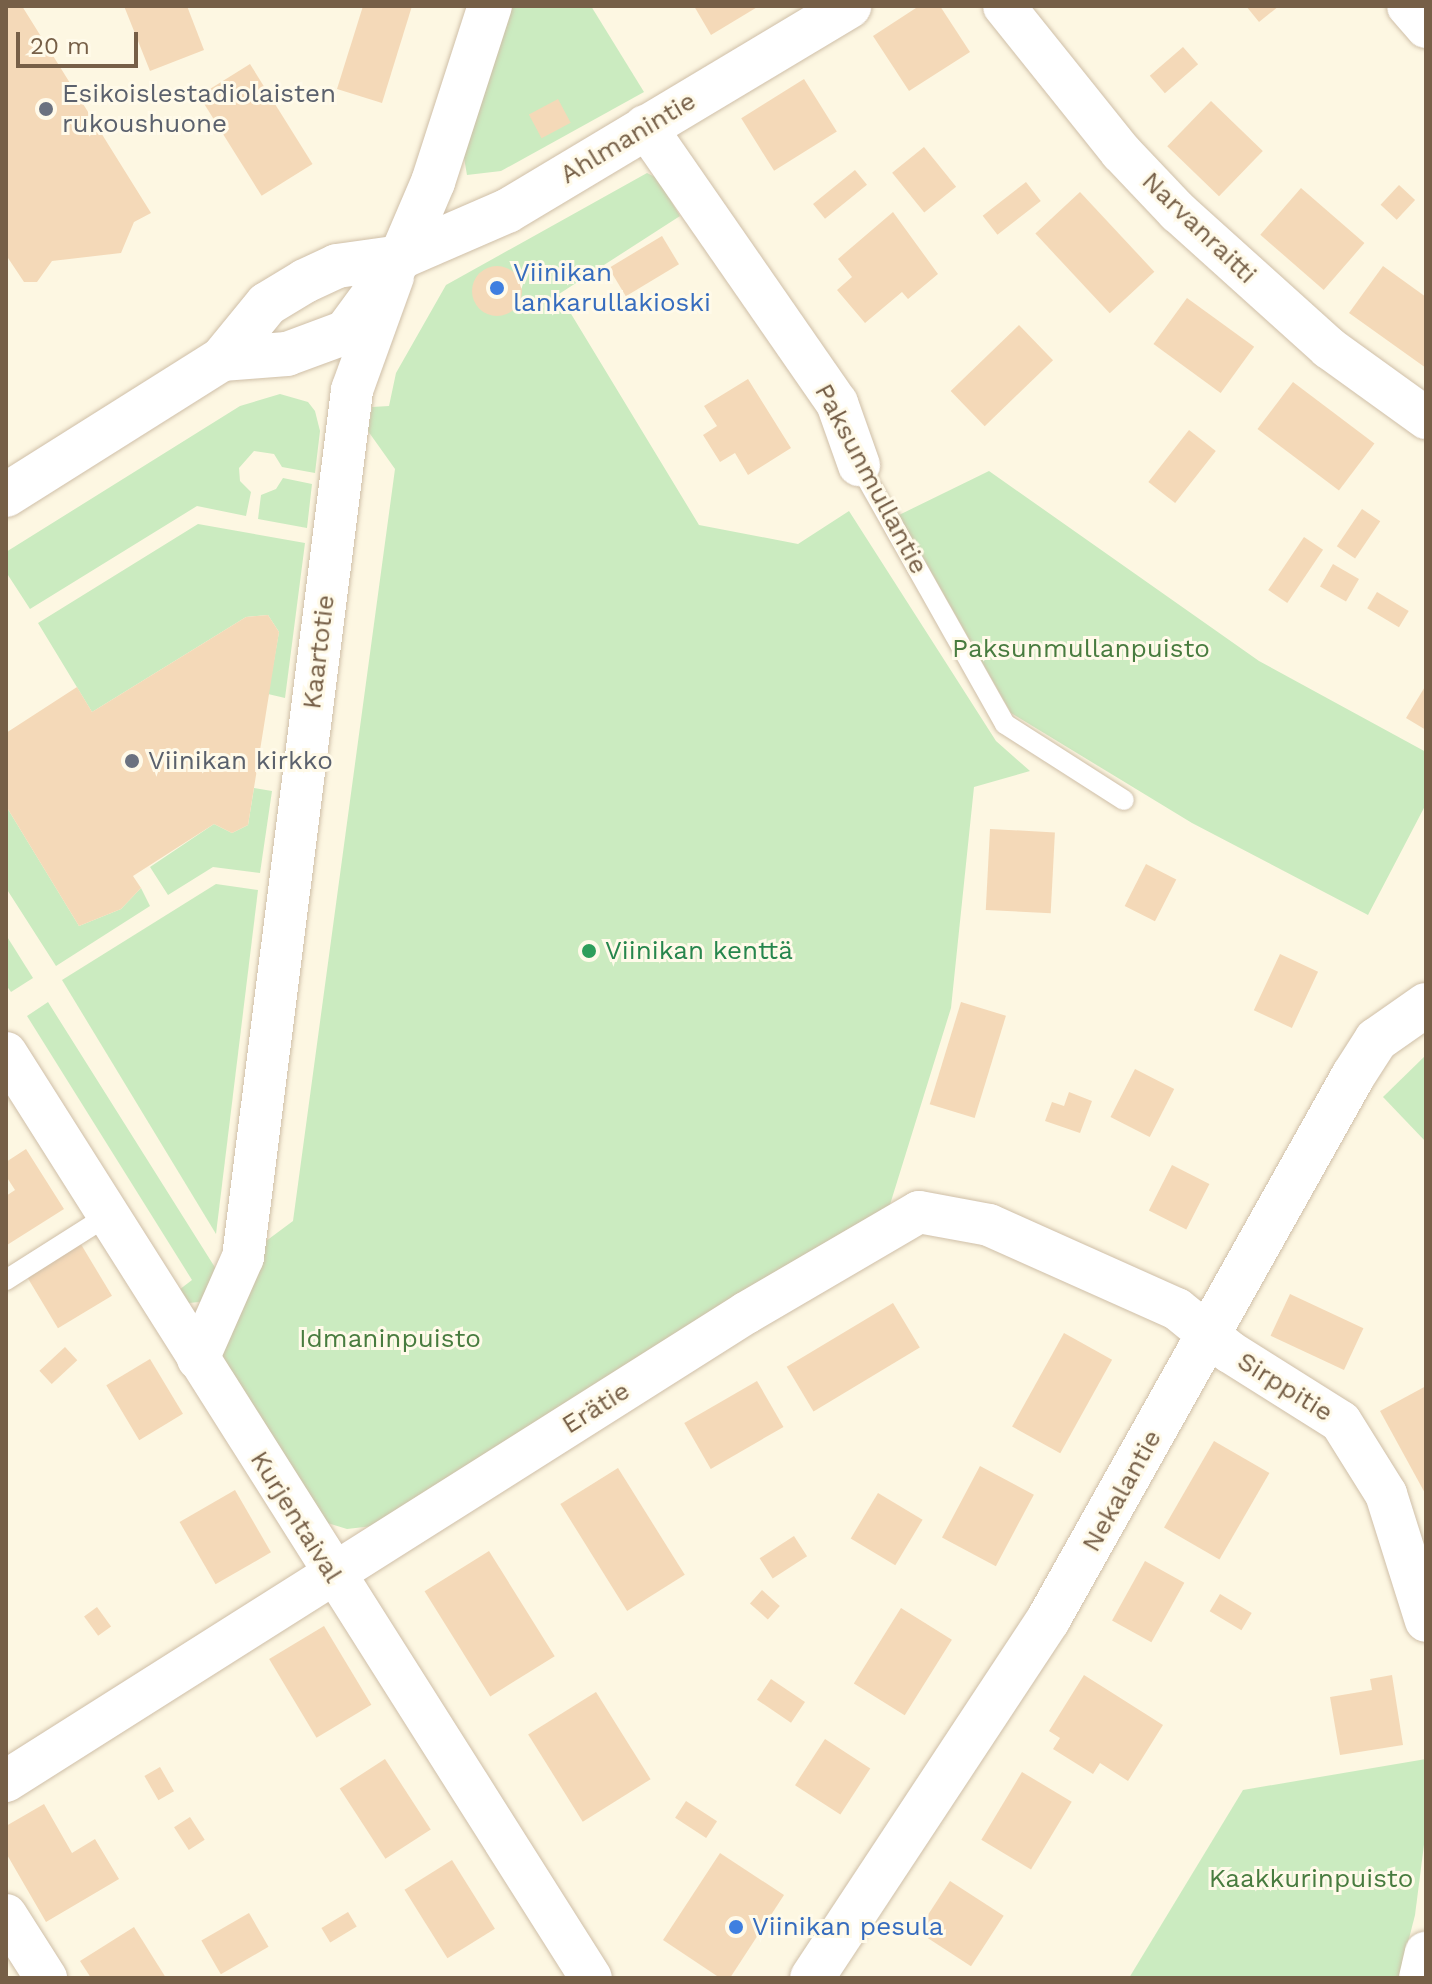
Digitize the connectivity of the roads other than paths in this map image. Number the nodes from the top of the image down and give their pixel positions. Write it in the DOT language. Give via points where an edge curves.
graph roads {
  1 [pos="490,6"];
  2 [pos="849,6"];
  3 [pos="1004,6"];
  4 [pos="1408,6"];
  5 [pos="1426,27"];
  6 [pos="645,126"];
  7 [pos="401,257"];
  8 [pos="222,359"];
  9 [pos="1426,418"];
  10 [pos="859,465"];
  11 [pos="6,495"];
  12 [pos="1124,800"];
  13 [pos="1426,1005"];
  14 [pos="6,1053"];
  15 [pos="107,1216"];
  16 [pos="6,1280"];
  17 [pos="1210,1335"];
  18 [pos="198,1359"];
  19 [pos="333,1576"];
  20 [pos="1426,1621"];
  21 [pos="6,1781"];
  22 [pos="6,1915"];
  23 [pos="1426,1953"];
  24 [pos="46,1978"];
  25 [pos="591,1978"];
  26 [pos="812,1978"];
  27 [pos="1420,1978"];
  1 -- 7 [label="street, Kaartotie" via="433,182"];
  2 -- 6 [label="street, Ahlmanintie"];
  3 -- 9 [label="street, Narvanraitti" via="1121,152 1178,212 1329,348"];
  4 -- 5 [label="street"];
  6 -- 7 [label="street, Ahlmanintie" via="507,211"];
  6 -- 10 [label="street, Paksunmullantie" via="837,403"];
  7 -- 8 [label="street, Ahlmanintie" via="337,266 305,281 267,304"];
  7 -- 8 [label="street, Ahlmanintie" via="346,332 287,354"];
  7 -- 18 [label="street, Kaartotie" via="352,390 243,1257"];
  8 -- 11 [label="street, Ahlmanintie"];
  10 -- 12 [label="lane, Paksunmullantie" via="1005,724"];
  13 -- 17 [label="street, Nekalantie" via="1376,1040"];
  14 -- 15 [label="street, Kurjentaival"];
  15 -- 16 [label="lane"];
  15 -- 18 [label="street, Kurjentaival"];
  17 -- 19 [label="street, Erätie" via="1177,1309 989,1225 919,1212 746,1313"];
  17 -- 20 [label="street, Sirppitie" via="1341,1422 1386,1494"];
  17 -- 26 [label="street, Nekalantie" via="993,1710"];
  18 -- 19 [label="street, Kurjentaival"];
  19 -- 21 [label="street, Erätie"];
  19 -- 25 [label="street, Kurjentaival"];
  22 -- 24 [label="street"];
  23 -- 27 [label="street"];
}
